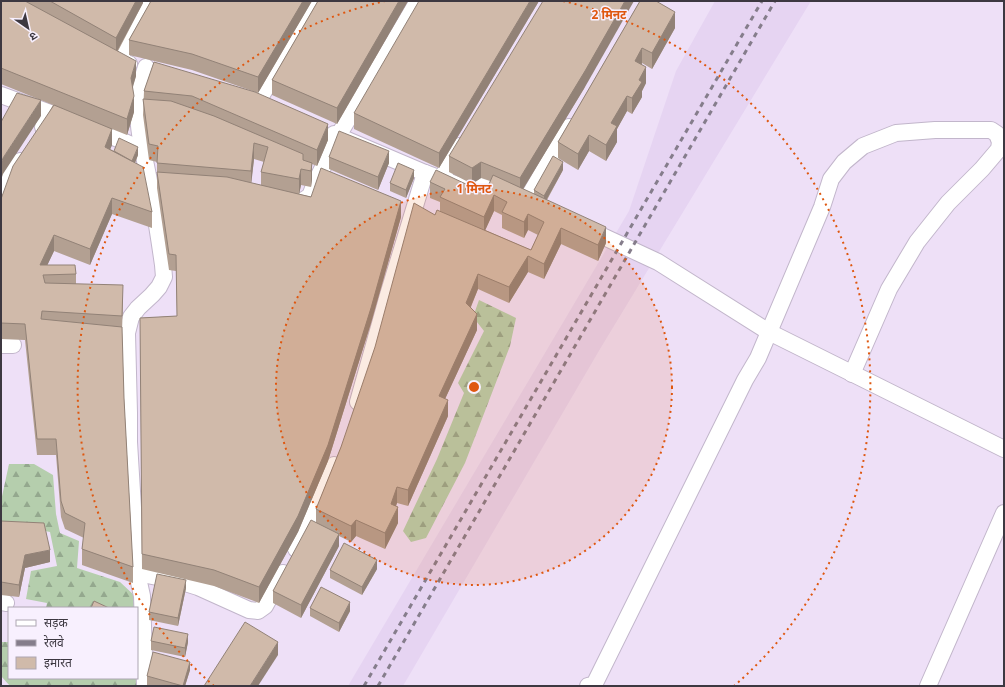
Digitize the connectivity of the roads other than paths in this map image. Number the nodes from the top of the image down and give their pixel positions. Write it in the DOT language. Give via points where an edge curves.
graph roads {
  1 [pos="151,1"];
  2 [pos="318,1"];
  3 [pos="418,1"];
  4 [pos="1,95"];
  5 [pos="272,109"];
  6 [pos="578,112"];
  7 [pos="67,119"];
  8 [pos="469,131"];
  9 [pos="331,133"];
  10 [pos="143,149"];
  11 [pos="425,173"];
  12 [pos="441,179"];
  13 [pos="277,197"];
  14 [pos="1,199"];
  15 [pos="577,224"];
  16 [pos="769,332"];
  17 [pos="852,374"];
  18 [pos="354,413"];
  19 [pos="1004,450"];
  20 [pos="339,455"];
  21 [pos="1004,513"];
  22 [pos="137,573"];
  23 [pos="145,686"];
  24 [pos="593,686"];
  25 [pos="928,686"];
  1 -- 10 [label="street" via="111,57 153,69 142,81 139,95 146,112 140,132"];
  2 -- 5 [label="street" via="250,101"];
  3 -- 9 [label="street"];
  4 -- 7 [label="street"];
  6 -- 12 [label="street" via="533,205 484,182 474,190"];
  7 -- 10 [label="street"];
  7 -- 14 [label="street" via="33,143 8,179"];
  8 -- 12 [label="street"];
  9 -- 11 [label="street"];
  9 -- 13 [label="street" via="321,173 310,196 298,202"];
  10 -- 22 [label="street" via="157,182 164,277 152,296 131,317 127,333 120,337 130,412 129,442"];
  11 -- 12 [label="street"];
  11 -- 18 [label="street"];
  15 -- 16 [label="street" via="658,262"];
  16 -- 17 [label="street"];
  16 -- 17 [label="street" via="831,180 844,162 863,146 896,133 991,130 997,134 999,148 948,203 917,242 889,288"];
  16 -- 24 [label="street"];
  17 -- 19 [label="street"];
  20 -- 22 [label="street" via="304,534 265,606 258,611 249,610 198,587"];
  21 -- 25 [label="street"];
  22 -- 23 [label="street" via="142,596"];
}
